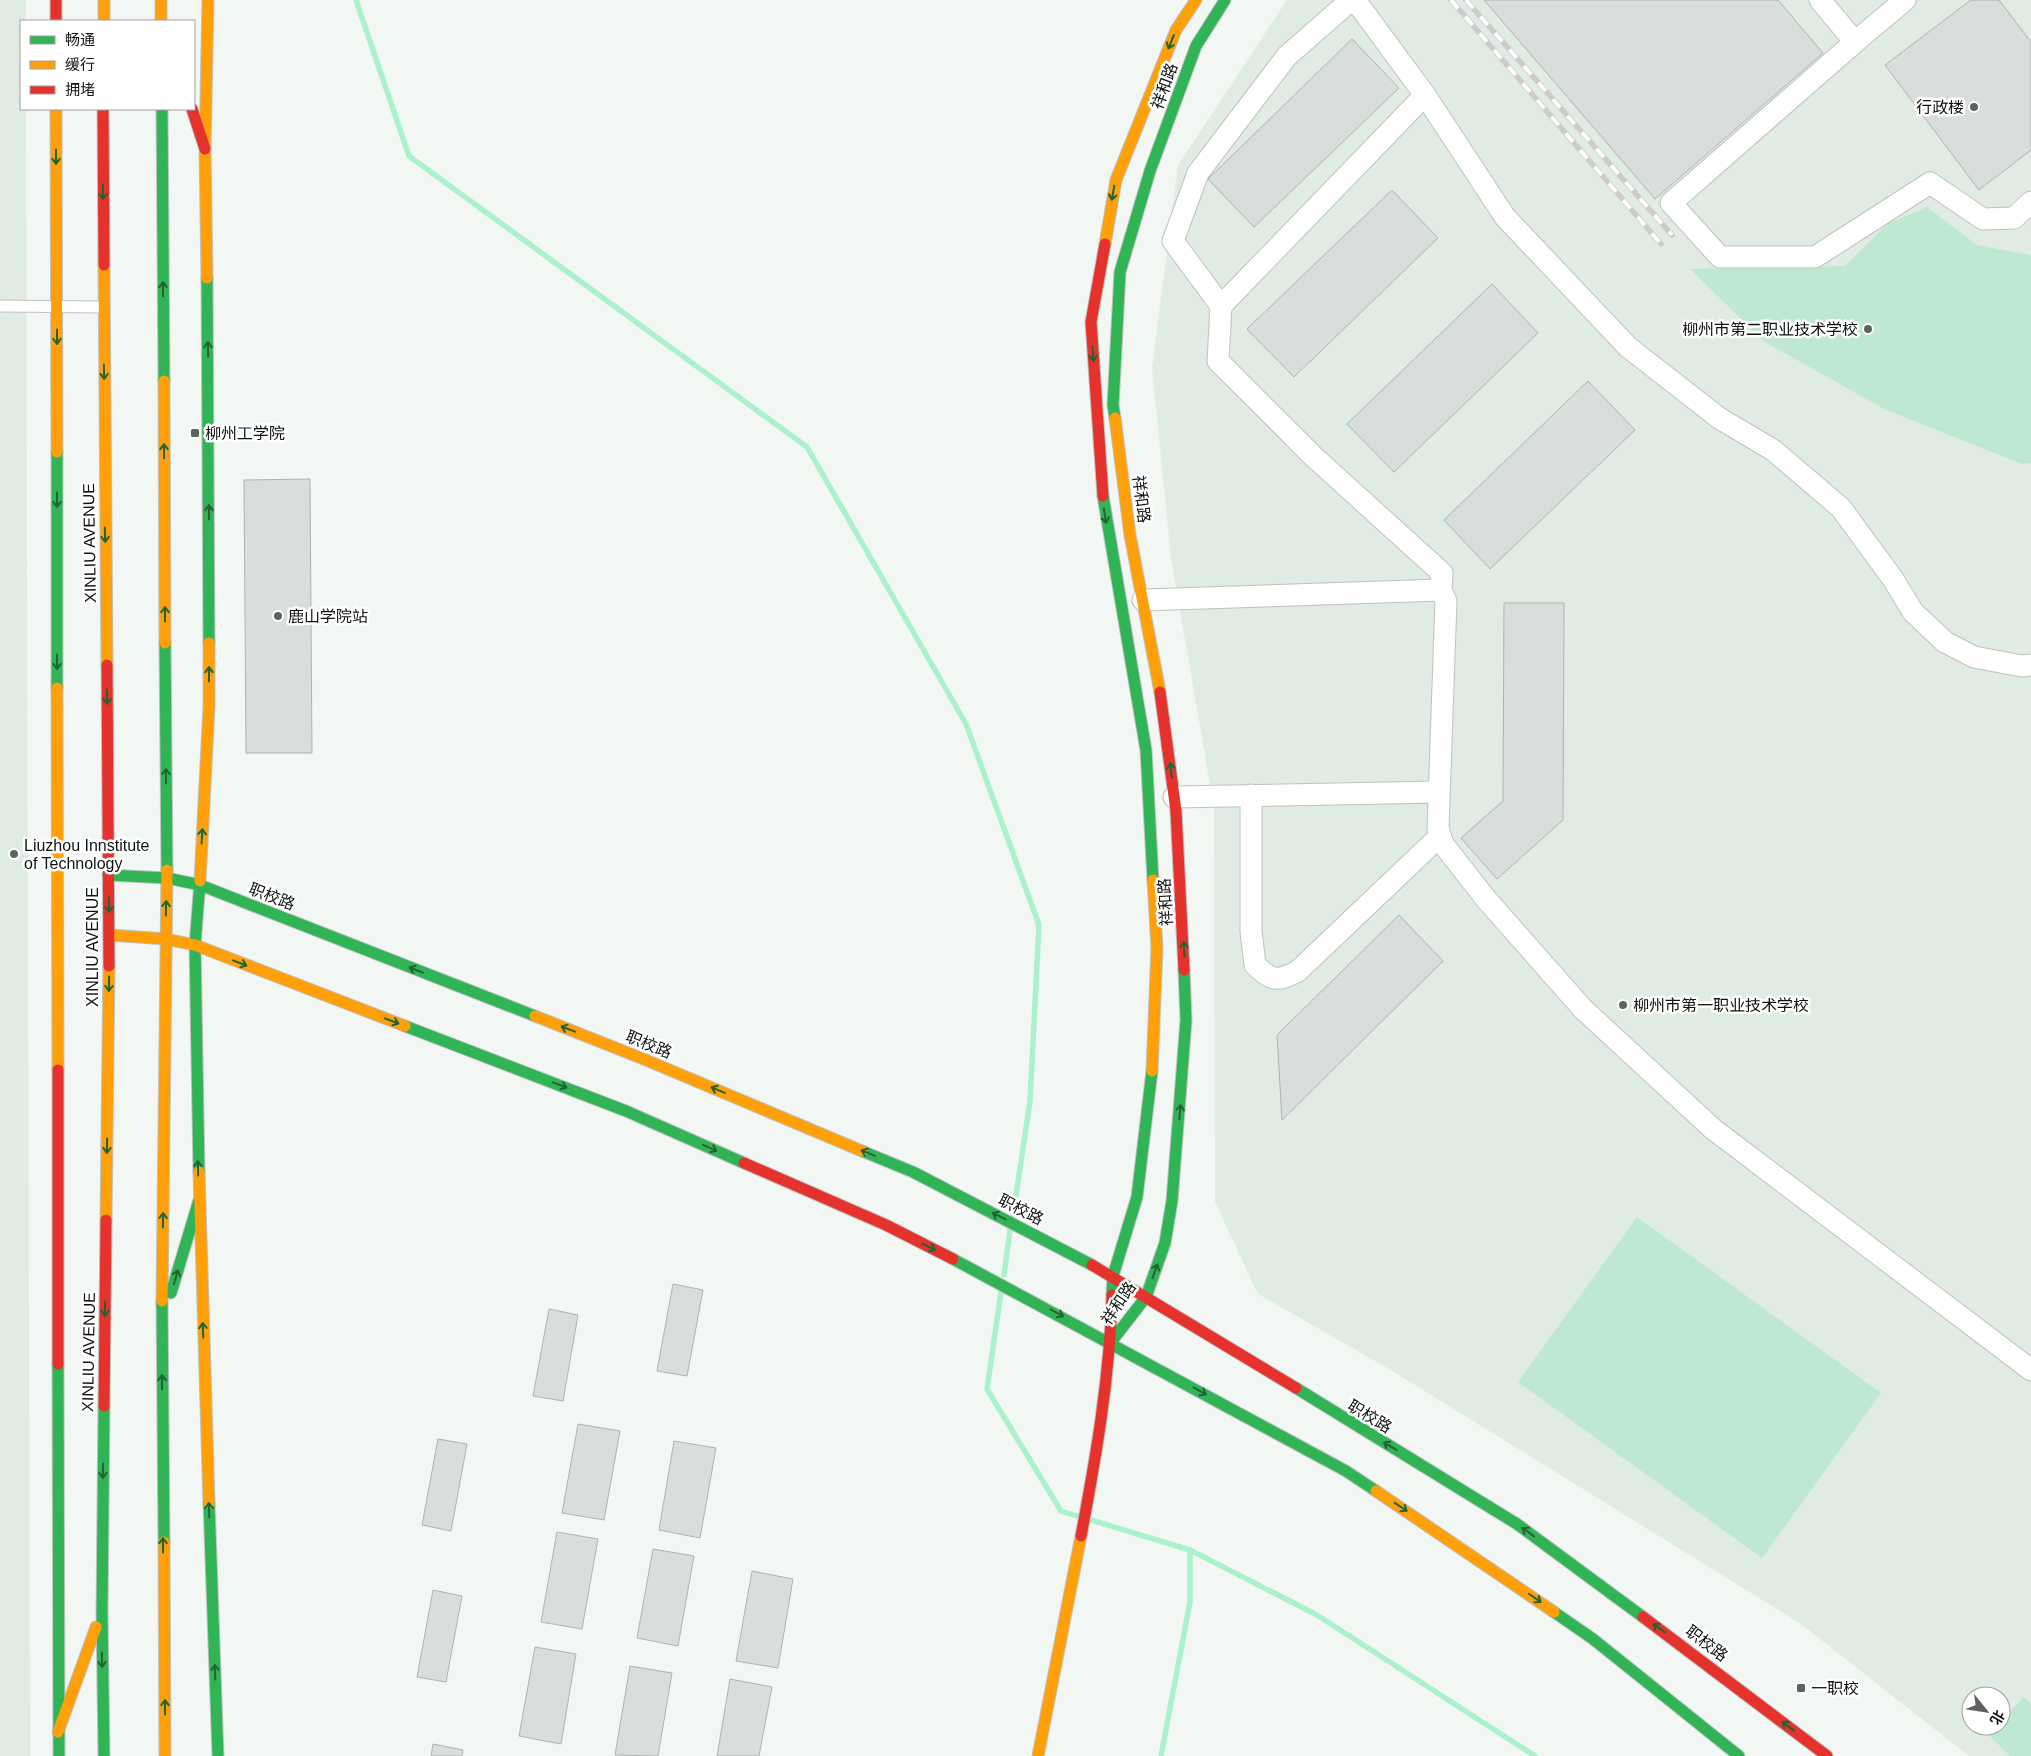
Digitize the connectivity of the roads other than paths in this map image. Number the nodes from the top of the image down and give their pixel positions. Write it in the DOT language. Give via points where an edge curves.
graph roads {
  1 [pos="56,0"];
  2 [pos="104,0"];
  3 [pos="208,0"];
  4 [pos="1196,0"];
  5 [pos="1224,0"];
  6 [pos="1351,0"];
  7 [pos="1356,0"];
  8 [pos="1820,0"];
  9 [pos="1905,0"];
  10 [pos="56,20"];
  11 [pos="104,20"];
  12 [pos="1855,42"];
  13 [pos="1425,95"];
  14 [pos="56,110"];
  15 [pos="104,110"];
  16 [pos="162,110"];
  17 [pos="192,110"];
  18 [pos="205,149"];
  19 [pos="2031,202"];
  20 [pos="0,306"];
  21 [pos="1221,306"];
  22 [pos="56,307"];
  23 [pos="103,307"];
  24 [pos="1441,590"];
  25 [pos="1143,600"];
  26 [pos="2031,665"];
  27 [pos="1439,792"];
  28 [pos="1251,795"];
  29 [pos="1174,797"];
  30 [pos="1440,836"];
  31 [pos="108,875"];
  32 [pos="167,878"];
  33 [pos="200,885"];
  34 [pos="109,935"];
  35 [pos="166,939"];
  36 [pos="195,945"];
  37 [pos="199,1200"];
  38 [pos="1113,1276"];
  39 [pos="1146,1297"];
  40 [pos="162,1323"];
  41 [pos="1111,1342"];
  42 [pos="2031,1370"];
  43 [pos="102,1612"];
  44 [pos="58,1732"];
  45 [pos="59,1756"];
  46 [pos="104,1756"];
  47 [pos="165,1756"];
  48 [pos="218,1756"];
  49 [pos="1038,1756"];
  50 [pos="1739,1756"];
  51 [pos="1827,1756"];
  1 -- 10 [label="main road"];
  2 -- 11 [label="main road"];
  3 -- 18 [label="main road"];
  4 -- 38 [label="main road, 祥和路, one-way" via="1176,30 1116,180 1091,322 1104,509 1146,750 1157,948 1154,1056 1137,1197"];
  5 -- 25 [label="main road, 祥和路" via="1196,46 1150,171 1120,272 1113,405 1130,535"];
  6 -- 21 [label="street" via="1287,56 1198,173 1173,241"];
  7 -- 13 [label="street"];
  8 -- 12 [label="street"];
  9 -- 12 [label="street"];
  12 -- 19 [label="street" via="1671,203 1720,257 1815,257 1930,183 1983,219 2014,218"];
  13 -- 21 [label="street"];
  13 -- 26 [label="street" via="1505,217 1628,347 1719,418 1773,450 1841,508 1893,578 1913,612 1945,642 1974,658"];
  14 -- 22 [label="main road, one-way"];
  15 -- 23 [label="main road, XINLIU AVENUE, one-way"];
  32 -- 16 [label="main road, one-way"];
  17 -- 18 [label="main road"];
  33 -- 18 [label="main road, one-way" via="209,706"];
  20 -- 22 [label="lane"];
  21 -- 24 [label="street" via="1218,361 1314,458 1442,573"];
  22 -- 23 [label="lane"];
  22 -- 44 [label="main road, one-way"];
  23 -- 31 [label="main road, XINLIU AVENUE, one-way"];
  24 -- 25 [label="street"];
  24 -- 27 [label="street" via="1446,602"];
  29 -- 25 [label="main road, 祥和路, one-way" via="1165,717"];
  27 -- 28 [label="street"];
  27 -- 30 [label="street"];
  28 -- 29 [label="street"];
  28 -- 30 [label="street" via="1251,931 1255,965 1268,978 1283,979 1298,971"];
  39 -- 29 [label="main road, 祥和路, one-way" via="1165,1243 1172,1201 1186,1020"];
  30 -- 42 [label="street" via="1486,899 1583,1009 1713,1129"];
  31 -- 32 [label="main road, 职校路"];
  31 -- 34 [label="main road, XINLIU AVENUE, one-way"];
  32 -- 33 [label="main road, 职校路"];
  35 -- 32 [label="main road, one-way"];
  33 -- 36 [label="main road"];
  38 -- 33 [label="main road, 职校路, one-way" via="913,1172 646,1060"];
  34 -- 35 [label="main road"];
  34 -- 43 [label="main road, XINLIU AVENUE, one-way"];
  35 -- 36 [label="main road"];
  40 -- 35 [label="main road, one-way"];
  37 -- 36 [label="main road, one-way"];
  36 -- 41 [label="main road, one-way" via="626,1111 886,1225"];
  40 -- 37 [label="main road, one-way"];
  48 -- 37 [label="main road, one-way"];
  38 -- 39 [label="main road, 职校路"];
  38 -- 41 [label="main road, 祥和路"];
  39 -- 41 [label="main road, 祥和路"];
  51 -- 39 [label="main road, 职校路, one-way" via="1517,1524"];
  47 -- 40 [label="main road, one-way"];
  41 -- 49 [label="main road" via="1091,1482"];
  41 -- 50 [label="main road, one-way" via="1346,1471 1593,1639"];
  43 -- 44 [label="main road"];
  43 -- 46 [label="main road, XINLIU AVENUE, one-way"];
  44 -- 45 [label="main road"];
}
